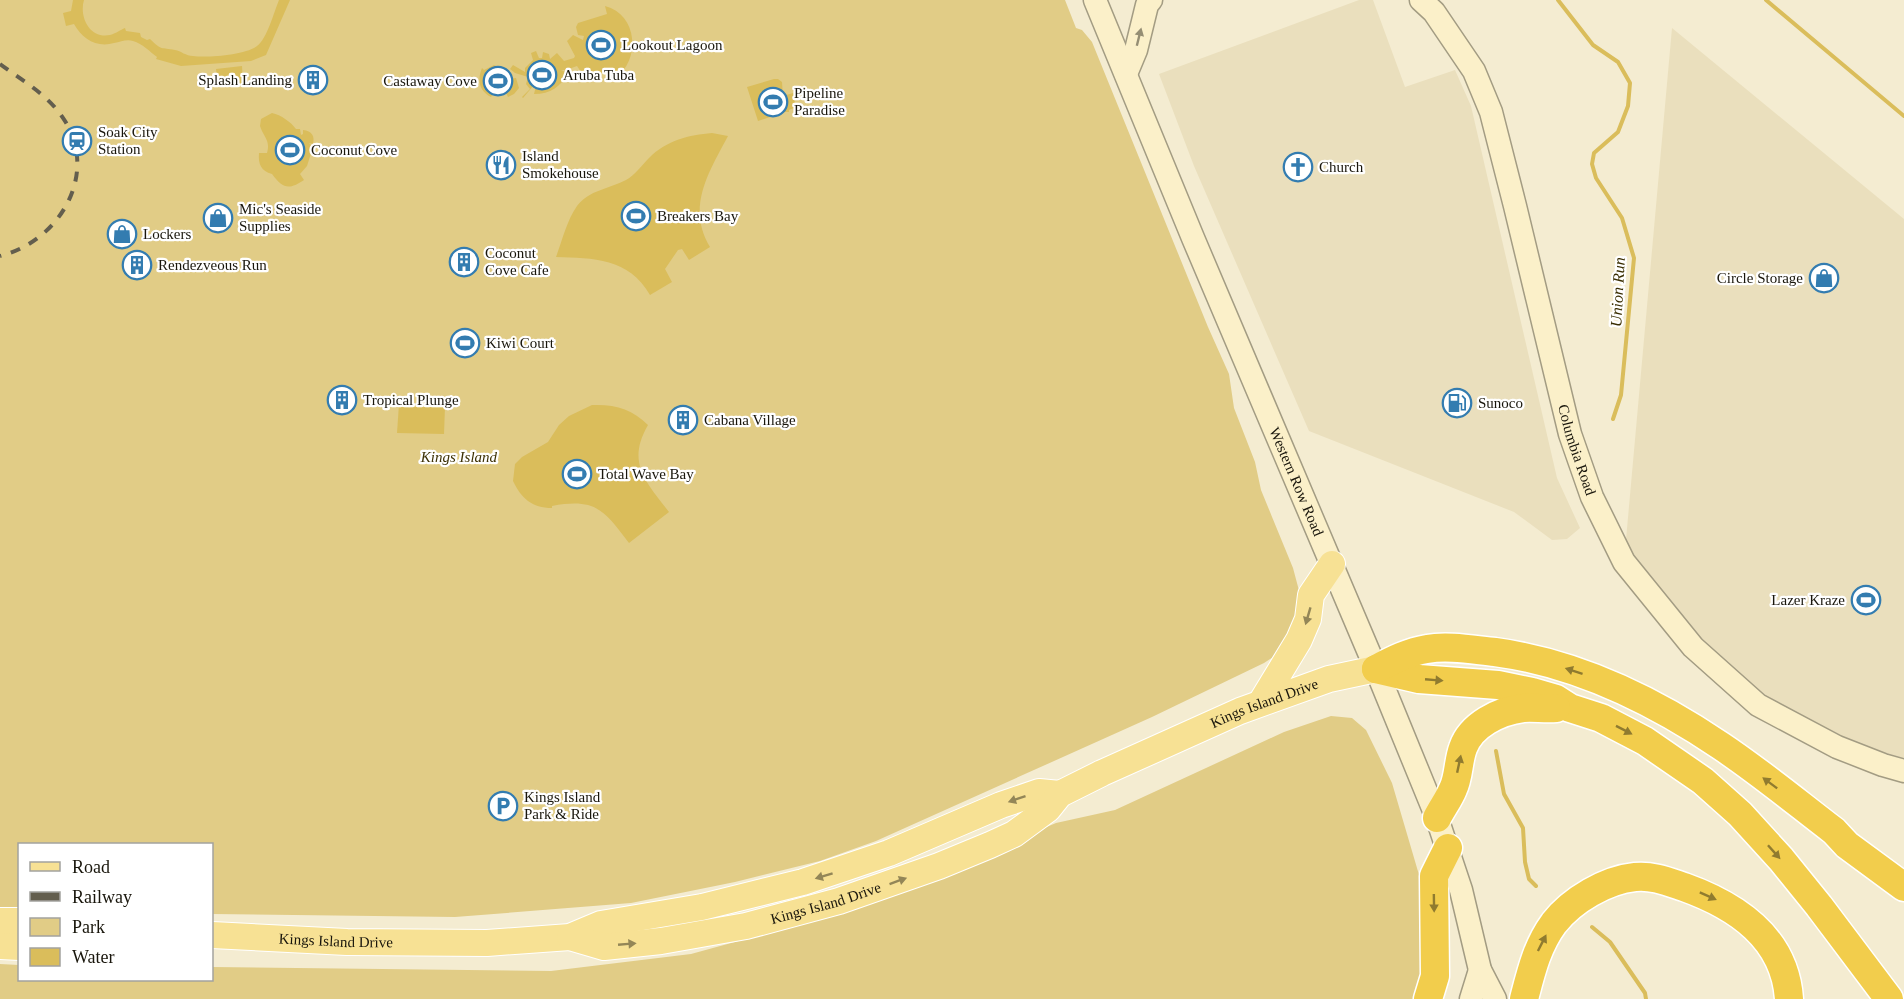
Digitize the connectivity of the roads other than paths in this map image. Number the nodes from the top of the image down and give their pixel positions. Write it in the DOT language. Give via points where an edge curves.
graph roads {
  1 [pos="1095,0"];
  2 [pos="1151,0"];
  3 [pos="1421,0"];
  4 [pos="1126,75"];
  5 [pos="1332,564"];
  6 [pos="1376,669"];
  7 [pos="1262,701"];
  8 [pos="1570,708"];
  9 [pos="1904,771"];
  10 [pos="1437,818"];
  11 [pos="1448,848"];
  12 [pos="1904,887"];
  13 [pos="0,921"];
  14 [pos="18,921"];
  15 [pos="213,935"];
  16 [pos="0,946"];
  17 [pos="18,947"];
  18 [pos="1480,970"];
  19 [pos="1428,999"];
  20 [pos="1471,999"];
  21 [pos="1495,999"];
  22 [pos="1524,999"];
  23 [pos="1789,999"];
  24 [pos="1889,999"];
  1 -- 4 [label="street, Western Row Road"];
  4 -- 2 [label="street, one-way"];
  3 -- 9 [label="street, Columbia Road" via="1434,12 1474,70 1491,112 1570,434 1592,498 1624,562 1693,647 1758,705 1837,747"];
  4 -- 5 [label="street, Western Row Road"];
  5 -- 6 [label="street, Western Row Road"];
  5 -- 7 [label="main road, one-way" via="1311,595 1311,609 1299,640"];
  6 -- 7 [label="main road, Kings Island Drive" via="1329,679"];
  6 -- 8 [label="highway, one-way" via="1419,679 1498,685 1556,699"];
  6 -- 10 [label="street, Western Row Road"];
  12 -- 6 [label="highway, one-way" via="1721,746 1626,691 1567,669 1486,651 1428,648 1405,654"];
  7 -- 15 [label="main road, Kings Island Drive" via="1060,794 1039,792 1001,805 888,853 759,894 601,924 570,938 487,943 347,942"];
  10 -- 8 [label="highway, one-way" via="1454,788 1463,746 1473,731 1489,719 1524,708"];
  8 -- 24 [label="highway, one-way" via="1645,741 1703,781 1740,814 1781,859"];
  10 -- 11 [label="street, Western Row Road"];
  11 -- 18 [label="street, Western Row Road"];
  11 -- 19 [label="highway, one-way" via="1434,876 1435,976"];
  13 -- 14 [label="main road"];
  16 -- 17 [label="main road"];
  18 -- 20 [label="street, Western Row Road"];
  18 -- 21 [label="street, Western Row Road"];
  22 -- 23 [label="highway, one-way" via="1533,962 1555,921 1598,888 1637,877 1661,879 1709,896 1740,913 1767,939 1785,970"];
}
